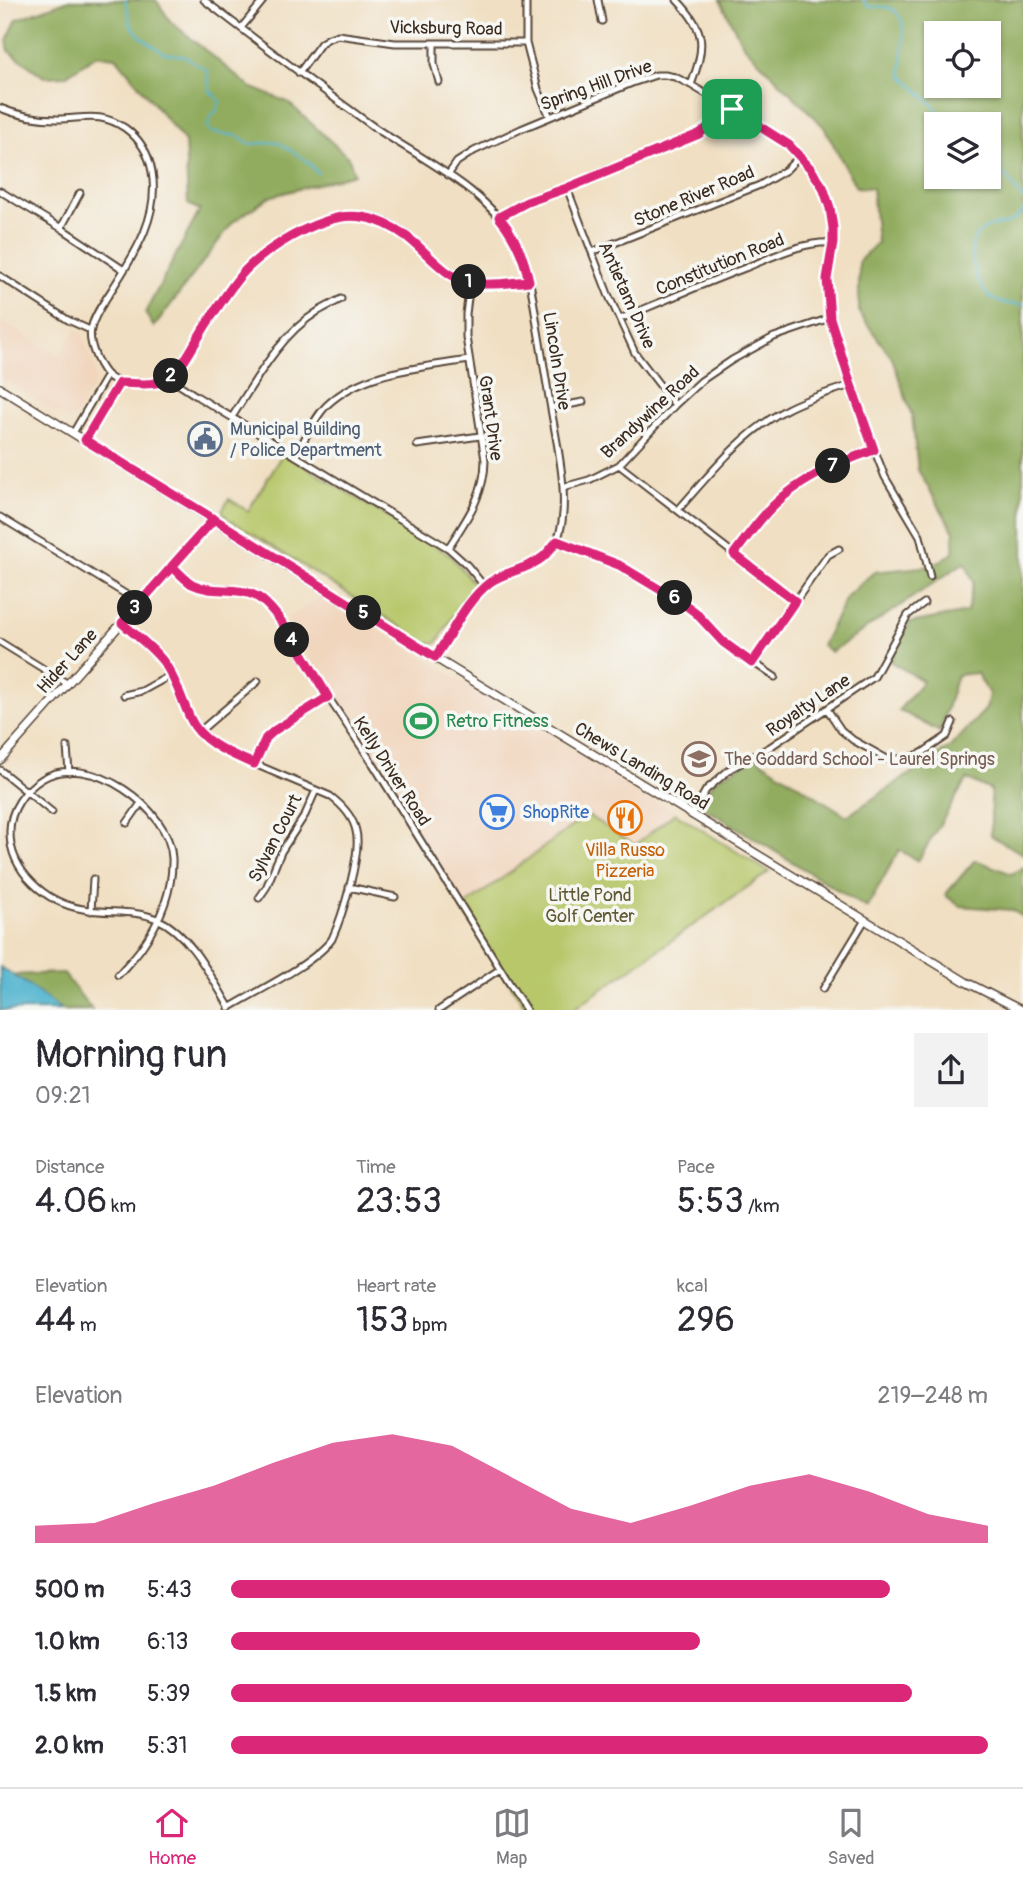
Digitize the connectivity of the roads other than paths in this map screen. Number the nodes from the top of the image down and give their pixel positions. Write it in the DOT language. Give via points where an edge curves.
graph roads {
  1 [pos="204,0"];
  2 [pos="526,0"];
  3 [pos="598,0"];
  4 [pos="677,0"];
  5 [pos="263,1"];
  6 [pos="603,21"];
  7 [pos="241,28"];
  8 [pos="526,43"];
  9 [pos="434,44"];
  10 [pos="299,73"];
  11 [pos="439,82"];
  12 [pos="691,85"];
  13 [pos="0,107"];
  14 [pos="732,109"];
  15 [pos="550,117"];
  16 [pos="800,156"];
  17 [pos="447,175"];
  18 [pos="567,188"];
  19 [pos="0,191"];
  20 [pos="80,193"];
  21 [pos="499,217"];
  22 [pos="61,228"];
  23 [pos="833,243"];
  24 [pos="592,252"];
  25 [pos="124,270"];
  26 [pos="0,276"];
  27 [pos="529,281"];
  28 [pos="470,283"];
  29 [pos="341,299"];
  30 [pos="830,318"];
  31 [pos="620,319"];
  32 [pos="90,330"];
  33 [pos="469,360"];
  34 [pos="107,375"];
  35 [pos="169,378"];
  36 [pos="119,383"];
  37 [pos="851,385"];
  38 [pos="0,388"];
  39 [pos="583,402"];
  40 [pos="675,405"];
  41 [pos="551,408"];
  42 [pos="232,417"];
  43 [pos="73,433"];
  44 [pos="480,436"];
  45 [pos="85,440"];
  46 [pos="417,445"];
  47 [pos="874,450"];
  48 [pos="296,455"];
  49 [pos="620,465"];
  50 [pos="563,487"];
  51 [pos="678,510"];
  52 [pos="0,517"];
  53 [pos="214,519"];
  54 [pos="557,541"];
  55 [pos="448,548"];
  56 [pos="839,549"];
  57 [pos="734,554"];
  58 [pos="172,566"];
  59 [pos="930,577"];
  60 [pos="485,587"];
  61 [pos="795,601"];
  62 [pos="140,603"];
  63 [pos="924,603"];
  64 [pos="122,623"];
  65 [pos="0,642"];
  66 [pos="435,657"];
  67 [pos="752,663"];
  68 [pos="171,674"];
  69 [pos="775,677"];
  70 [pos="258,681"];
  71 [pos="68,684"];
  72 [pos="124,695"];
  73 [pos="328,697"];
  74 [pos="827,709"];
  75 [pos="953,722"];
  76 [pos="200,732"];
  77 [pos="67,747"];
  78 [pos="0,761"];
  79 [pos="254,764"];
  80 [pos="0,770"];
  81 [pos="69,772"];
  82 [pos="26,790"];
  83 [pos="316,790"];
  84 [pos="141,803"];
  85 [pos="52,812"];
  86 [pos="692,815"];
  87 [pos="127,823"];
  88 [pos="93,878"];
  89 [pos="349,887"];
  90 [pos="395,897"];
  91 [pos="259,898"];
  92 [pos="91,911"];
  93 [pos="158,919"];
  94 [pos="865,920"];
  95 [pos="500,969"];
  96 [pos="118,975"];
  97 [pos="822,989"];
  98 [pos="228,1009"];
  99 [pos="439,1010"];
  100 [pos="526,1010"];
  101 [pos="1021,1010"];
  1 -- 7 [label="street, Lincoln Drive"];
  2 -- 8 [label="street"];
  3 -- 6 [label="street"];
  4 -- 12 [label="street" via="696,23 701,39 700,61"];
  5 -- 7 [label="street"];
  7 -- 10 [label="street, Lincoln Drive"];
  8 -- 9 [label="street, Vicksburg Road"];
  8 -- 15 [label="street"];
  9 -- 10 [label="street, Vicksburg Road" via="338,35 321,43"];
  9 -- 11 [label="street"];
  10 -- 17 [label="street, Lincoln Drive"];
  12 -- 14 [label="street, Spring Hill Drive"];
  12 -- 15 [label="street, Spring Hill Drive" via="676,77 656,75"];
  13 -- 25 [label="street" via="42,119 103,118 134,134 153,175 152,209"];
  14 -- 16 [label="street, Spring Hill Drive"];
  14 -- 18 [label="street" via="699,134"];
  15 -- 17 [label="street, Spring Hill Drive" via="474,151"];
  16 -- 23 [label="street, Spring Hill Drive" via="823,187"];
  16 -- 24 [label="street, Stone River Road" via="760,185"];
  17 -- 21 [label="street, Lincoln Drive" via="474,192"];
  18 -- 21 [label="street"];
  18 -- 24 [label="street, Antietam Drive"];
  19 -- 22 [label="street"];
  20 -- 22 [label="street"];
  21 -- 27 [label="street, Lincoln Drive" via="517,244"];
  22 -- 25 [label="street"];
  23 -- 30 [label="street, Spring Hill Drive" via="827,279"];
  23 -- 31 [label="street, Constitution Road" via="813,243 790,251"];
  24 -- 31 [label="street, Antietam Drive"];
  25 -- 32 [label="street"];
  26 -- 32 [label="street"];
  27 -- 28 [label="street"];
  27 -- 41 [label="street, Lincoln Drive"];
  28 -- 33 [label="street, Grant Drive" via="466,314"];
  28 -- 35 [label="street" via="451,275 399,229 380,220 345,216 327,220 289,238 242,274"];
  29 -- 42 [label="street" via="290,334"];
  30 -- 37 [label="street, Spring Hill Drive"];
  30 -- 40 [label="street, Brandywine Road" via="774,337 732,360"];
  31 -- 40 [label="street, Antietam Drive" via="635,353"];
  32 -- 34 [label="street" via="92,346"];
  33 -- 44 [label="street, Grant Drive"];
  33 -- 48 [label="street" via="370,379 344,391 325,407"];
  34 -- 36 [label="street"];
  34 -- 43 [label="street"];
  35 -- 36 [label="street" via="155,383"];
  35 -- 42 [label="street"];
  36 -- 45 [label="street"];
  37 -- 47 [label="street, Spring Hill Drive"];
  37 -- 51 [label="street" via="785,410 754,431 715,466"];
  38 -- 43 [label="main road, Chews Landing Road"];
  39 -- 41 [label="street"];
  40 -- 49 [label="street, Brandywine Road"];
  41 -- 50 [label="street, Lincoln Drive"];
  42 -- 48 [label="street"];
  43 -- 45 [label="main road, Chews Landing Road"];
  44 -- 46 [label="street"];
  44 -- 55 [label="street, Grant Drive" via="485,460 481,489"];
  45 -- 53 [label="main road, Chews Landing Road"];
  47 -- 57 [label="street" via="792,489 773,505"];
  47 -- 59 [label="street, Spring Hill Drive" via="893,494 920,536"];
  48 -- 55 [label="street"];
  49 -- 50 [label="street, Brandywine Road"];
  49 -- 51 [label="street"];
  50 -- 54 [label="street, Lincoln Drive"];
  51 -- 57 [label="street"];
  52 -- 62 [label="street"];
  53 -- 58 [label="main road, Hider Lane"];
  53 -- 66 [label="main road, Chews Landing Road"];
  54 -- 60 [label="street" via="543,558"];
  54 -- 67 [label="street" via="619,565 684,604"];
  55 -- 60 [label="street"];
  56 -- 61 [label="street" via="828,555"];
  57 -- 61 [label="street"];
  58 -- 62 [label="main road, Hider Lane"];
  58 -- 73 [label="street, Kelly Driver Road" via="201,587 254,594 268,604"];
  60 -- 66 [label="street" via="466,607"];
  61 -- 67 [label="street"];
  62 -- 64 [label="main road, Hider Lane"];
  63 -- 74 [label="street, Royalty Lane" via="908,615 874,677"];
  64 -- 68 [label="street" via="151,648"];
  64 -- 71 [label="main road, Hider Lane"];
  65 -- 71 [label="street"];
  66 -- 86 [label="main road, Chews Landing Road"];
  67 -- 69 [label="street"];
  68 -- 72 [label="street" via="142,691"];
  68 -- 76 [label="street"];
  70 -- 76 [label="street"];
  71 -- 78 [label="main road, Hider Lane"];
  73 -- 79 [label="street" via="266,738"];
  73 -- 95 [label="street, Kelly Driver Road"];
  74 -- 75 [label="street" via="841,730 887,760 922,753 947,736"];
  74 -- 86 [label="street, Royalty Lane" via="730,768 706,790"];
  76 -- 79 [label="street"];
  77 -- 81 [label="street"];
  79 -- 83 [label="street"];
  80 -- 82 [label="street"];
  81 -- 82 [label="street" via="44,777"];
  81 -- 84 [label="street" via="80,770 101,777"];
  82 -- 85 [label="street"];
  82 -- 92 [label="street" via="10,823 17,862 43,893"];
  83 -- 89 [label="street" via="343,806 356,829"];
  83 -- 91 [label="street, Sylvan Court"];
  84 -- 87 [label="street"];
  84 -- 93 [label="street" via="166,833 172,856 171,880"];
  86 -- 94 [label="main road, Chews Landing Road"];
  88 -- 92 [label="street"];
  89 -- 90 [label="street"];
  89 -- 98 [label="street" via="332,939 319,953"];
  92 -- 93 [label="street"];
  93 -- 96 [label="street" via="142,948"];
  93 -- 98 [label="street" via="193,949"];
  94 -- 97 [label="street"];
  94 -- 101 [label="main road, Chews Landing Road"];
  95 -- 99 [label="street"];
  95 -- 100 [label="street, Kelly Driver Road"];
}
